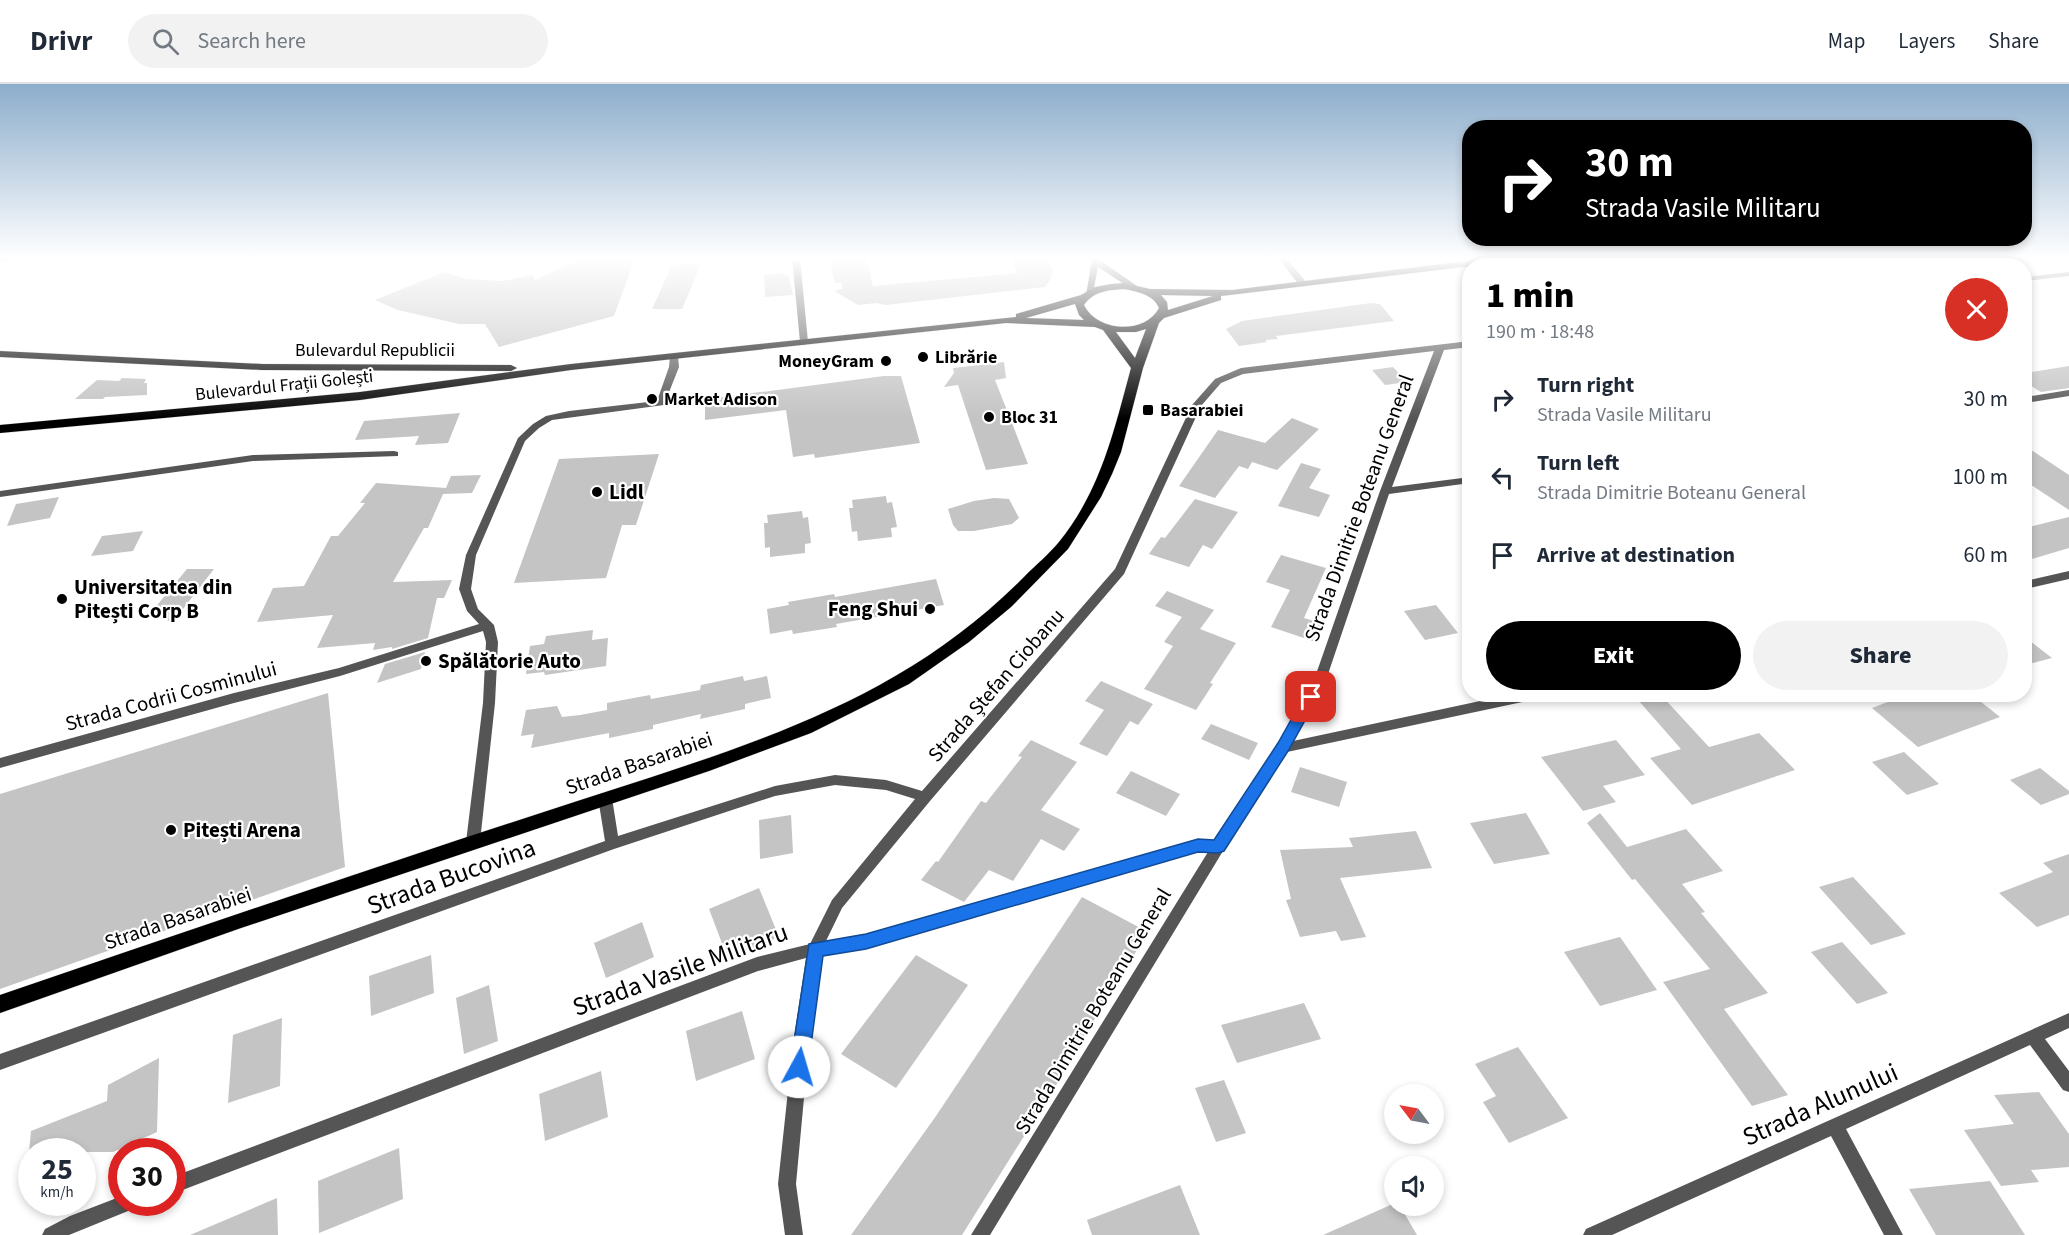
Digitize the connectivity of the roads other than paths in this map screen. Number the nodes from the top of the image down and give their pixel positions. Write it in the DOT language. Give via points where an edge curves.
graph roads {
  1 [pos="801,312"];
  2 [pos="1034,312"];
  3 [pos="1080,312"];
  4 [pos="1160,312"];
  5 [pos="1179,312"];
  6 [pos="1159,319"];
  7 [pos="1006,320"];
  8 [pos="1094,324"];
  9 [pos="1107,328"];
  10 [pos="804,342"];
  11 [pos="1462,345"];
  12 [pos="1440,348"];
  13 [pos="0,354"];
  14 [pos="674,356"];
  15 [pos="571,367"];
  16 [pos="1137,368"];
  17 [pos="379,369"];
  18 [pos="2069,393"];
  19 [pos="360,396"];
  20 [pos="2032,399"];
  21 [pos="0,429"];
  22 [pos="394,454"];
  23 [pos="1462,481"];
  24 [pos="1385,491"];
  25 [pos="0,494"];
  26 [pos="2069,575"];
  27 [pos="2032,583"];
  28 [pos="488,625"];
  29 [pos="1499,702"];
  30 [pos="1283,747"];
  31 [pos="0,763"];
  32 [pos="925,797"];
  33 [pos="605,798"];
  34 [pos="473,842"];
  35 [pos="612,844"];
  36 [pos="1218,847"];
  37 [pos="815,949"];
  38 [pos="0,1004"];
  39 [pos="2069,1020"];
  40 [pos="2033,1036"];
  41 [pos="0,1062"];
  42 [pos="2069,1084"];
  43 [pos="1835,1126"];
  44 [pos="186,1181"];
  45 [pos="108,1210"];
  46 [pos="1624,1228"];
  47 [pos="51,1235"];
  48 [pos="794,1235"];
  49 [pos="980,1235"];
  50 [pos="1592,1235"];
  51 [pos="1894,1235"];
  1 -- 10 [label="street"];
  2 -- 7 [label="main road"];
  3 -- 8 [label="main road"];
  4 -- 6 [label="main road"];
  5 -- 6 [label="main road"];
  6 -- 9 [label="main road" via="1132,329"];
  6 -- 16 [label="main road, Strada Basarabiei"];
  7 -- 8 [label="main road"];
  7 -- 10 [label="main road"];
  8 -- 9 [label="main road"];
  9 -- 16 [label="main road"];
  10 -- 14 [label="main road"];
  11 -- 12 [label="street, Strada Ștefan Ciobanu"];
  12 -- 24 [label="street, Strada Dimitrie Boteanu General"];
  12 -- 32 [label="street, Strada Ștefan Ciobanu" via="1241,371 1218,381 1197,405 1120,571"];
  13 -- 17 [label="main road, Bulevardul Republicii" via="262,368"];
  14 -- 15 [label="main road"];
  14 -- 28 [label="street" via="661,403 549,418 521,440 471,555 465,588 473,611"];
  15 -- 17 [label="main road, Bulevardul Republicii"];
  15 -- 19 [label="main road, Bulevardul Frații Golești"];
  16 -- 33 [label="main road, Strada Basarabiei" via="1115,452 1079,523 1030,582 964,638 904,680 805,729"];
  17 -- 19 [label="main road" via="386,376 381,386"];
  18 -- 20 [label="street"];
  19 -- 21 [label="main road, Bulevardul Frații Golești"];
  22 -- 25 [label="street" via="253,458"];
  23 -- 24 [label="street"];
  24 -- 30 [label="street, Strada Dimitrie Boteanu General" via="1320,680"];
  26 -- 27 [label="street"];
  28 -- 31 [label="street, Strada Codrii Cosminului" via="353,668"];
  28 -- 34 [label="street" via="492,642 489,703"];
  29 -- 30 [label="street"];
  30 -- 36 [label="street, Strada Dimitrie Boteanu General"];
  32 -- 35 [label="street, Strada Bucovina" via="886,785 835,780 775,791"];
  32 -- 37 [label="street, Strada Ștefan Ciobanu" via="837,904"];
  33 -- 34 [label="main road, Strada Basarabiei"];
  33 -- 35 [label="street"];
  34 -- 38 [label="main road, Strada Basarabiei"];
  35 -- 41 [label="street, Strada Bucovina"];
  36 -- 37 [label="street, Strada Vasile Militaru" via="1198,845 866,941"];
  36 -- 49 [label="street, Strada Dimitrie Boteanu General"];
  37 -- 44 [label="street, Strada Vasile Militaru" via="757,964"];
  37 -- 48 [label="street, Strada Ștefan Ciobanu" via="787,1184"];
  39 -- 40 [label="street, Strada Alunului"];
  40 -- 42 [label="street"];
  40 -- 43 [label="street, Strada Alunului"];
  43 -- 46 [label="street, Strada Alunului"];
  43 -- 51 [label="street"];
  45 -- 47 [label="street"];
  46 -- 50 [label="street, Strada Alunului"];
}
